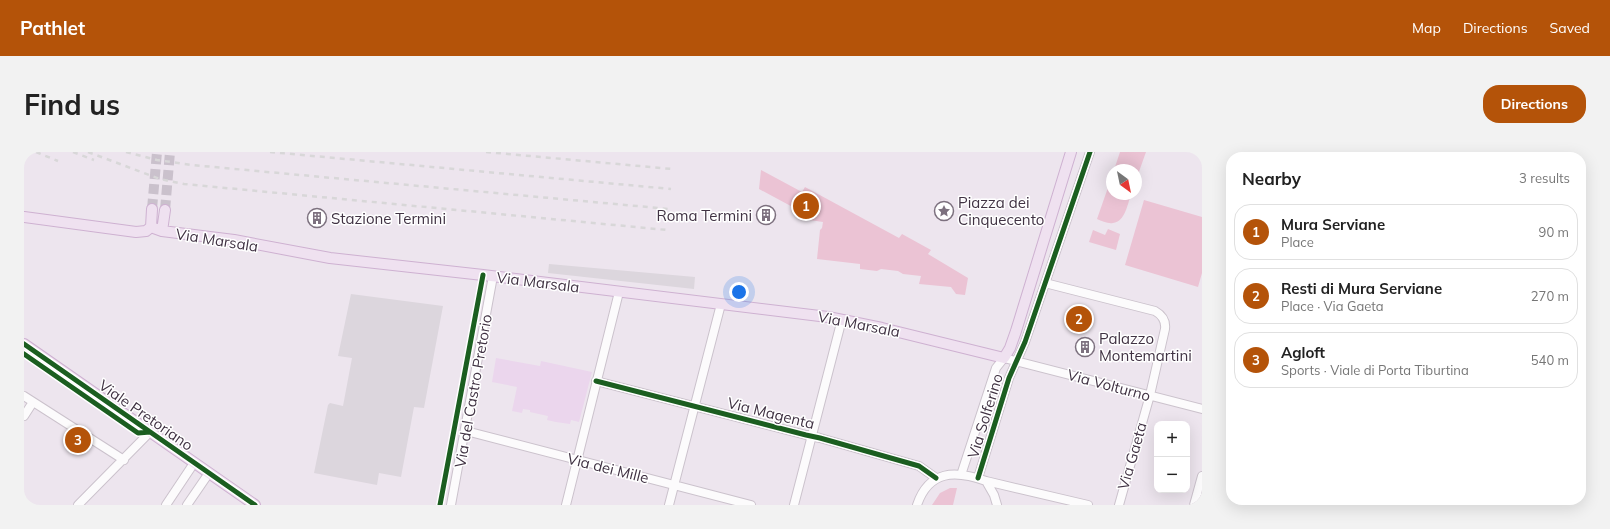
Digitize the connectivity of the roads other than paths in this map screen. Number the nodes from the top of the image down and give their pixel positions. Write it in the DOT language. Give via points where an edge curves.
graph roads {
  1 [pos="1070,152"];
  2 [pos="1090,152"];
  3 [pos="152,209"];
  4 [pos="165,210"];
  5 [pos="24,217"];
  6 [pos="151,227"];
  7 [pos="162,231"];
  8 [pos="493,276"];
  9 [pos="1046,283"];
  10 [pos="619,292"];
  11 [pos="721,304"];
  12 [pos="842,319"];
  13 [pos="24,344"];
  14 [pos="1004,358"];
  15 [pos="1017,361"];
  16 [pos="596,381"];
  17 [pos="1150,395"];
  18 [pos="24,396"];
  19 [pos="33,402"];
  20 [pos="694,406"];
  21 [pos="1202,409"];
  22 [pos="24,416"];
  23 [pos="466,431"];
  24 [pos="150,432"];
  25 [pos="813,436"];
  26 [pos="124,460"];
  27 [pos="577,460"];
  28 [pos="194,463"];
  29 [pos="209,473"];
  30 [pos="961,475"];
  31 [pos="1202,476"];
  32 [pos="936,478"];
  33 [pos="982,479"];
  34 [pos="674,485"];
  35 [pos="1196,504"];
  36 [pos="78,505"];
  37 [pos="166,505"];
  38 [pos="187,505"];
  39 [pos="255,505"];
  40 [pos="451,505"];
  41 [pos="566,505"];
  42 [pos="669,505"];
  43 [pos="751,505"];
  44 [pos="794,505"];
  45 [pos="917,505"];
  46 [pos="997,505"];
  47 [pos="1088,505"];
  48 [pos="1119,505"];
  1 -- 14 [label="main road" via="1012,342"];
  2 -- 9 [label="street, Via Solferino"];
  3 -- 6 [label="main road"];
  4 -- 7 [label="main road"];
  5 -- 6 [label="main road" via="136,232 146,231"];
  6 -- 7 [label="main road, Via Marsala"];
  7 -- 8 [label="main road, Via Marsala" via="229,239 330,258"];
  8 -- 10 [label="main road, Via Marsala"];
  8 -- 23 [label="street, Via del Castro Pretorio"];
  9 -- 15 [label="street, Via Solferino"];
  9 -- 17 [label="street, Via Gaeta" via="1155,311 1160,315 1165,327"];
  10 -- 11 [label="main road, Via Marsala"];
  10 -- 16 [label="street"];
  11 -- 12 [label="main road, Via Marsala"];
  11 -- 20 [label="street"];
  12 -- 14 [label="main road, Via Marsala"];
  12 -- 25 [label="street"];
  13 -- 24 [label="main road, Viale Pretoriano"];
  14 -- 15 [label="street, Via Volturno"];
  14 -- 30 [label="street, Via Solferino" via="996,368"];
  15 -- 17 [label="street, Via Volturno"];
  15 -- 33 [label="street, Via Solferino" via="1009,378"];
  16 -- 20 [label="street, Via Magenta"];
  16 -- 27 [label="street"];
  17 -- 21 [label="street, Via Volturno"];
  17 -- 48 [label="street, Via Gaeta"];
  18 -- 19 [label="street"];
  19 -- 22 [label="street"];
  19 -- 26 [label="street"];
  20 -- 25 [label="street, Via Magenta"];
  20 -- 34 [label="street"];
  23 -- 27 [label="street, Via dei Mille"];
  23 -- 40 [label="street, Via del Castro Pretorio"];
  24 -- 26 [label="street"];
  24 -- 28 [label="main road, Viale Pretoriano"];
  25 -- 32 [label="street, Via Magenta" via="919,466"];
  25 -- 44 [label="street"];
  26 -- 36 [label="street"];
  27 -- 34 [label="street, Via dei Mille"];
  27 -- 41 [label="street"];
  28 -- 29 [label="main road, Viale Pretoriano"];
  28 -- 37 [label="street"];
  29 -- 38 [label="street"];
  29 -- 39 [label="main road, Viale Pretoriano"];
  30 -- 32 [label="street" via="949,474"];
  30 -- 33 [label="street"];
  31 -- 35 [label="street"];
  32 -- 45 [label="street" via="924,489"];
  33 -- 46 [label="street" via="994,495"];
  33 -- 47 [label="street"];
  34 -- 42 [label="street"];
  34 -- 43 [label="street, Via dei Mille"];
}
